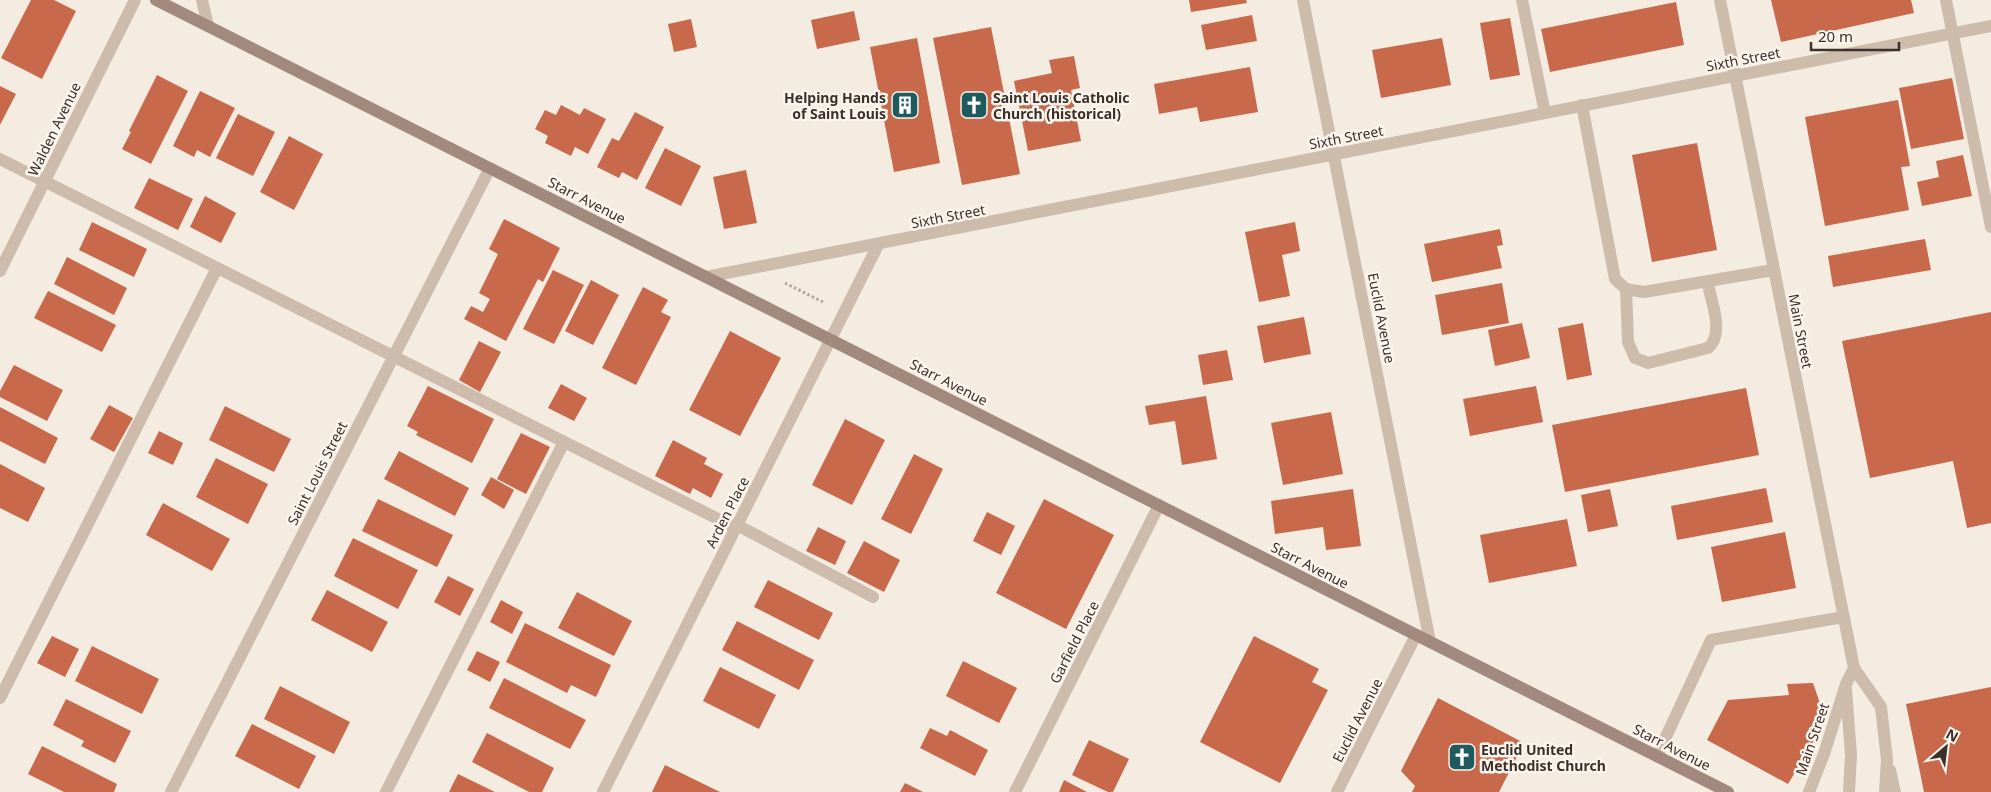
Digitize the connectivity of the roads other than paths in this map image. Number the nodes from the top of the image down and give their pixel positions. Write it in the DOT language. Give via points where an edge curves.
graph roads {
  1 [pos="135,0"];
  2 [pos="156,0"];
  3 [pos="202,0"];
  4 [pos="1303,0"];
  5 [pos="1522,0"];
  6 [pos="1720,0"];
  7 [pos="1946,0"];
  8 [pos="208,26"];
  9 [pos="1991,26"];
  10 [pos="1953,33"];
  11 [pos="1734,76"];
  12 [pos="1582,105"];
  13 [pos="1545,113"];
  14 [pos="1334,155"];
  15 [pos="0,159"];
  16 [pos="490,168"];
  17 [pos="45,182"];
  18 [pos="1991,226"];
  19 [pos="878,245"];
  20 [pos="217,268"];
  21 [pos="1773,270"];
  22 [pos="0,271"];
  23 [pos="706,277"];
  24 [pos="1707,281"];
  25 [pos="1626,288"];
  26 [pos="830,340"];
  27 [pos="394,356"];
  28 [pos="564,442"];
  29 [pos="1159,505"];
  30 [pos="736,526"];
  31 [pos="873,597"];
  32 [pos="1843,617"];
  33 [pos="1416,635"];
  34 [pos="1430,642"];
  35 [pos="1854,668"];
  36 [pos="1846,684"];
  37 [pos="0,698"];
  38 [pos="1657,756"];
  39 [pos="1887,760"];
  40 [pos="171,792"];
  41 [pos="386,792"];
  42 [pos="603,792"];
  43 [pos="1015,792"];
  44 [pos="1337,792"];
  45 [pos="1728,792"];
  46 [pos="1809,792"];
  47 [pos="1849,792"];
  48 [pos="1885,792"];
  49 [pos="1895,792"];
  1 -- 17 [label="street, Walden Avenue"];
  2 -- 8 [label="main road, Starr Avenue"];
  3 -- 8 [label="street"];
  4 -- 14 [label="street, Euclid Avenue"];
  5 -- 13 [label="street"];
  6 -- 11 [label="street, Main Street"];
  7 -- 10 [label="street"];
  8 -- 16 [label="main road, Starr Avenue"];
  9 -- 10 [label="street, Sixth Street"];
  10 -- 11 [label="street, Sixth Street"];
  10 -- 18 [label="street"];
  11 -- 12 [label="street, Sixth Street"];
  11 -- 21 [label="street, Main Street"];
  12 -- 13 [label="street, Sixth Street"];
  12 -- 25 [label="street" via="1615,279"];
  13 -- 14 [label="street, Sixth Street"];
  14 -- 19 [label="street, Sixth Street"];
  14 -- 34 [label="street, Euclid Avenue"];
  15 -- 17 [label="street"];
  16 -- 23 [label="main road, Starr Avenue"];
  16 -- 27 [label="street, Saint Louis Street"];
  17 -- 20 [label="street"];
  17 -- 22 [label="street, Walden Avenue"];
  19 -- 23 [label="street, Sixth Street"];
  19 -- 26 [label="street, Arden Place"];
  20 -- 27 [label="street"];
  20 -- 37 [label="street"];
  21 -- 24 [label="street"];
  21 -- 32 [label="street, Main Street"];
  23 -- 26 [label="main road, Starr Avenue"];
  24 -- 25 [label="street" via="1644,292"];
  24 -- 25 [label="street" via="1717,333 1714,343 1708,348 1648,363 1634,358 1628,342"];
  26 -- 29 [label="main road, Starr Avenue"];
  26 -- 30 [label="street, Arden Place"];
  27 -- 28 [label="street"];
  27 -- 40 [label="street, Saint Louis Street"];
  28 -- 30 [label="street"];
  28 -- 41 [label="street"];
  29 -- 33 [label="main road, Starr Avenue"];
  29 -- 43 [label="street, Garfield Place"];
  30 -- 31 [label="street"];
  30 -- 42 [label="street, Arden Place"];
  32 -- 35 [label="street, Main Street"];
  32 -- 38 [label="street" via="1710,640"];
  33 -- 34 [label="main road, Starr Avenue"];
  33 -- 44 [label="street, Euclid Avenue"];
  34 -- 38 [label="main road, Starr Avenue"];
  35 -- 36 [label="street, Main Street"];
  35 -- 39 [label="street, Main Street" via="1881,707"];
  36 -- 46 [label="street, Main Street"];
  36 -- 47 [label="street" via="1851,756"];
  38 -- 45 [label="main road, Starr Avenue"];
  39 -- 48 [label="street, Main Street"];
  39 -- 49 [label="street"];
}
